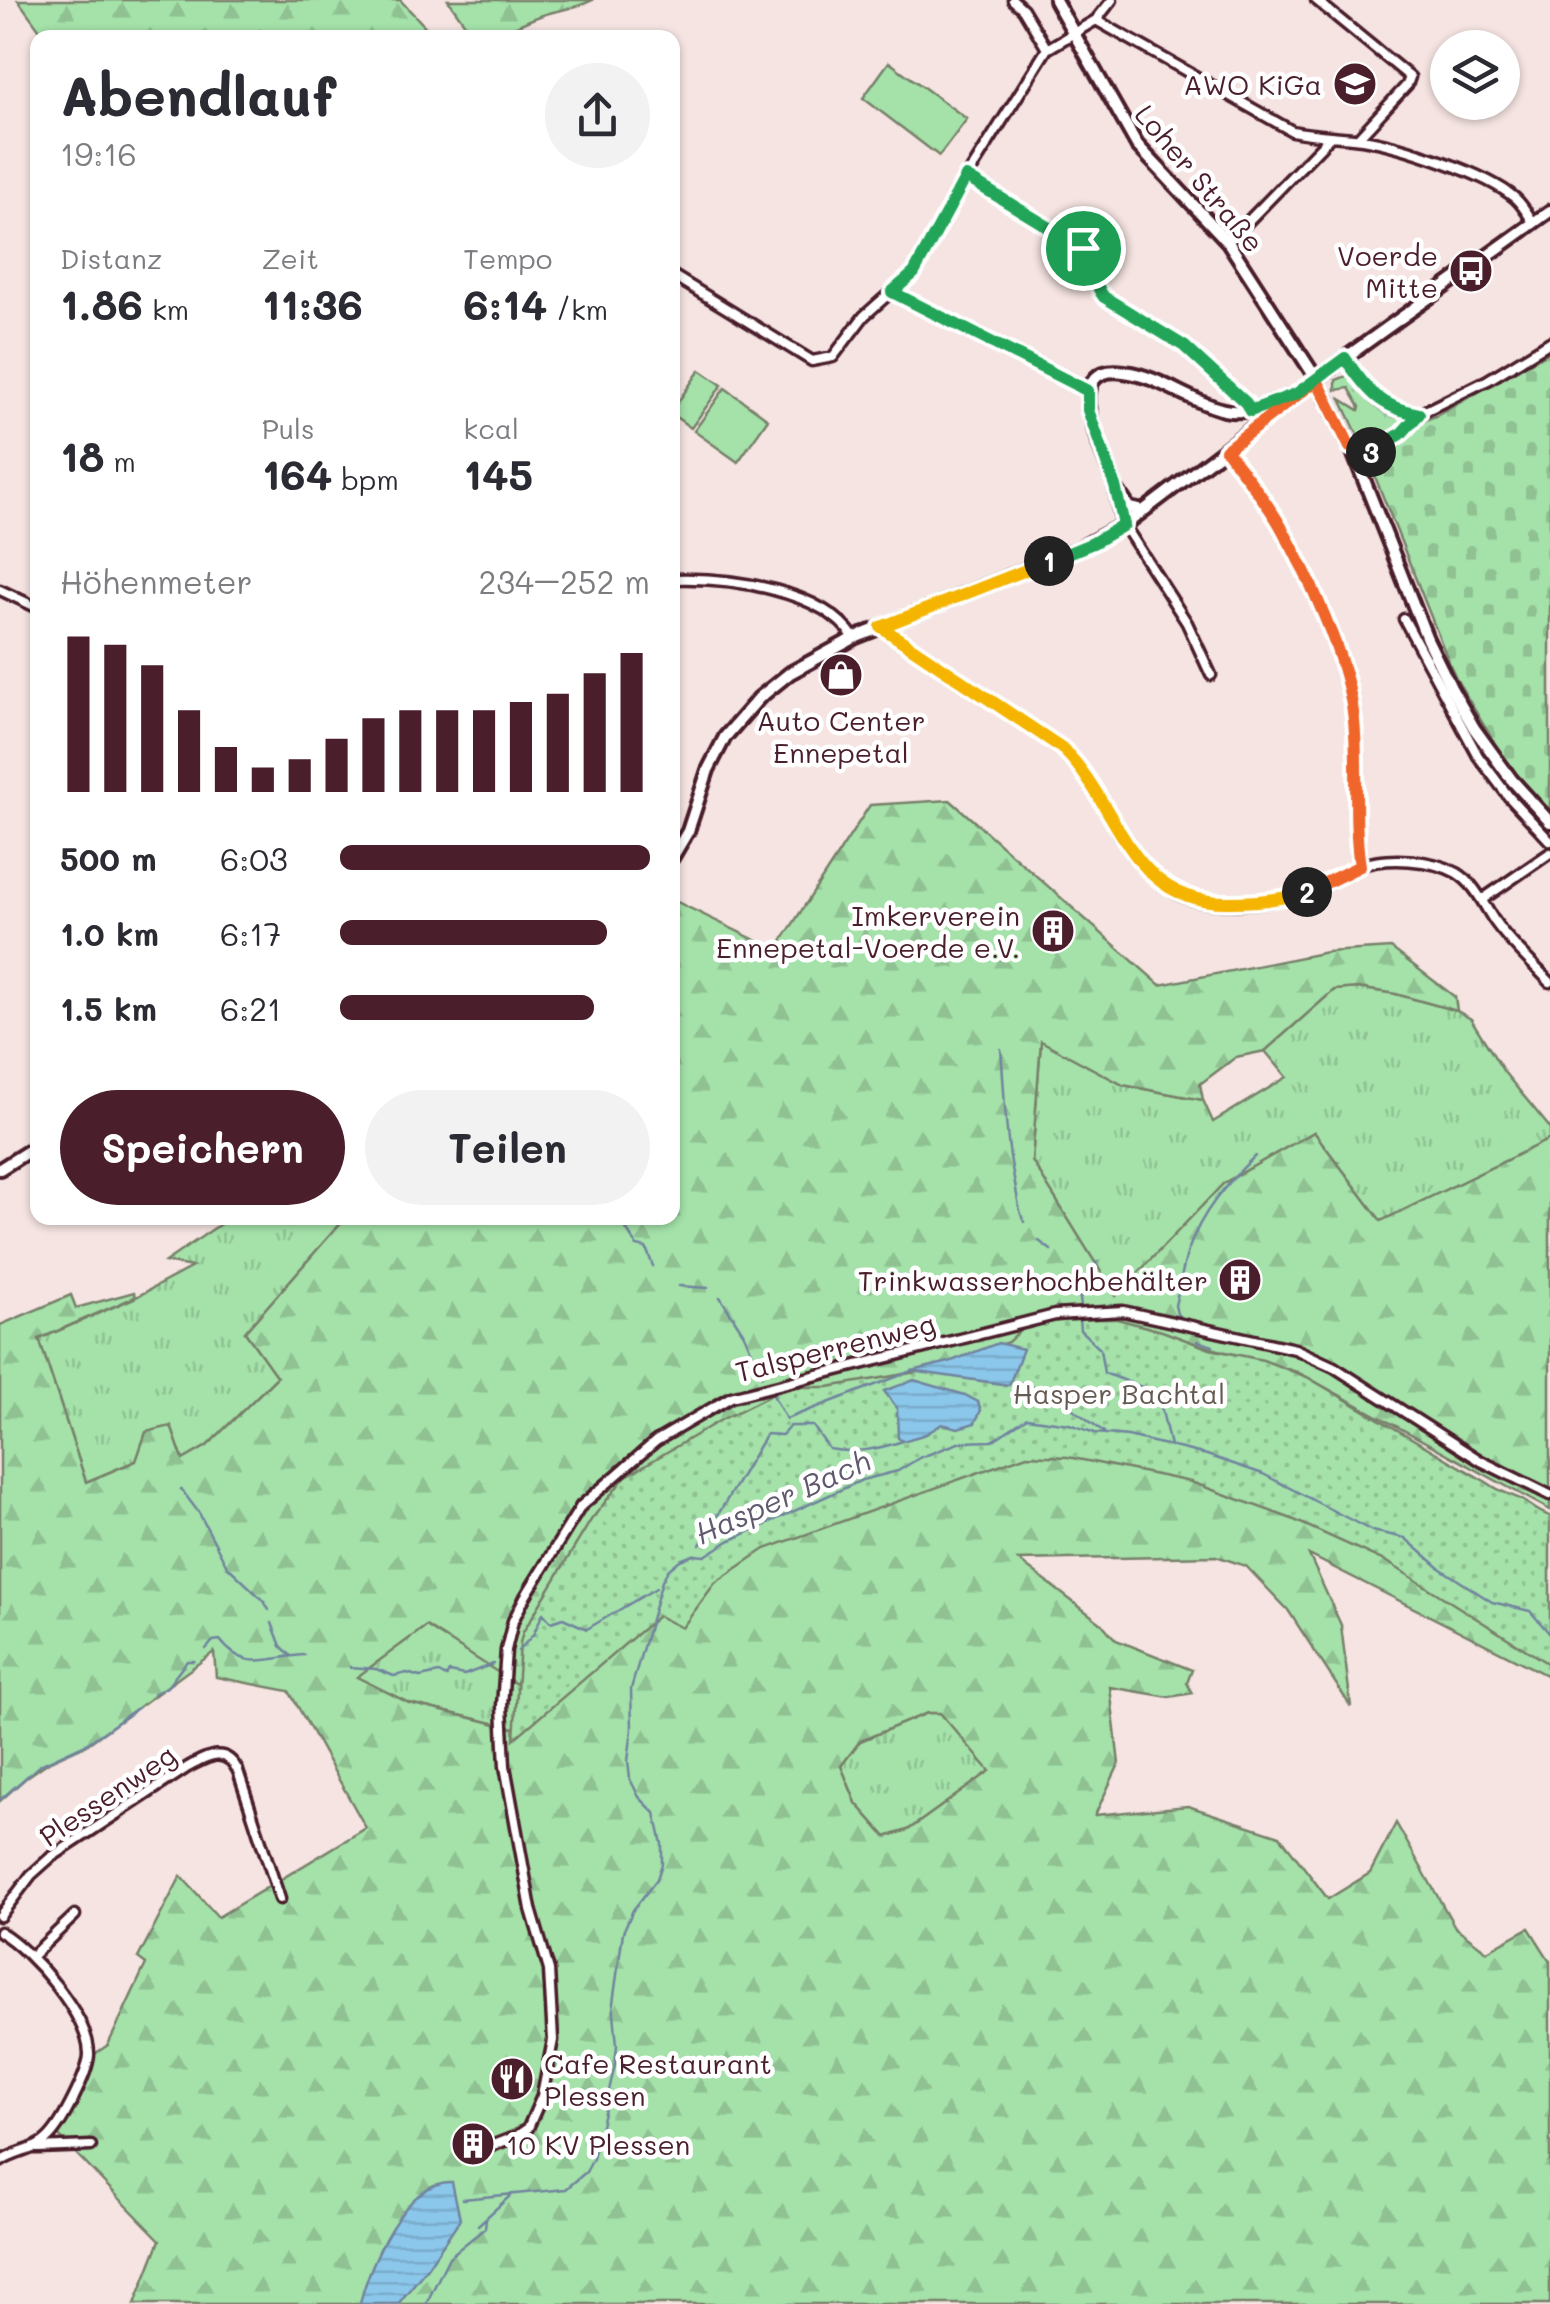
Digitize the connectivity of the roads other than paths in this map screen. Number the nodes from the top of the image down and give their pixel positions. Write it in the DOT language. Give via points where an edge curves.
graph roads {
  1 [pos="1014,0"];
  2 [pos="1055,0"];
  3 [pos="1112,0"];
  4 [pos="1316,0"];
  5 [pos="1096,20"];
  6 [pos="1072,32"];
  7 [pos="1047,49"];
  8 [pos="1329,138"];
  9 [pos="1358,138"];
  10 [pos="966,177"];
  11 [pos="1550,211"];
  12 [pos="1534,222"];
  13 [pos="1228,242"];
  14 [pos="680,280"];
  15 [pos="892,292"];
  16 [pos="1550,342"];
  17 [pos="1345,358"];
  18 [pos="1317,380"];
  19 [pos="1088,391"];
  20 [pos="1296,394"];
  21 [pos="1250,411"];
  22 [pos="1419,414"];
  23 [pos="1253,429"];
  24 [pos="1350,447"];
  25 [pos="1226,450"];
  26 [pos="1115,486"];
  27 [pos="1143,511"];
  28 [pos="1124,525"];
  29 [pos="680,580"];
  30 [pos="0,590"];
  31 [pos="30,604"];
  32 [pos="1404,619"];
  33 [pos="881,627"];
  34 [pos="854,638"];
  35 [pos="1212,675"];
  36 [pos="1550,822"];
  37 [pos="1550,841"];
  38 [pos="680,844"];
  39 [pos="1550,853"];
  40 [pos="1360,866"];
  41 [pos="1483,899"];
  42 [pos="1550,982"];
  43 [pos="30,1150"];
  44 [pos="0,1169"];
  45 [pos="1550,1495"];
  46 [pos="280,1898"];
  47 [pos="75,1915"];
  48 [pos="0,1916"];
  49 [pos="0,1932"];
  50 [pos="32,1956"];
  51 [pos="91,2146"];
  52 [pos="32,2148"];
  53 [pos="484,2148"];
  54 [pos="0,2162"];
  1 -- 7 [label="street"];
  2 -- 6 [label="main road, Loher Straße"];
  3 -- 5 [label="street"];
  4 -- 9 [label="street" via="1410,77"];
  5 -- 6 [label="street"];
  5 -- 8 [label="street" via="1292,131"];
  6 -- 7 [label="street"];
  6 -- 13 [label="main road, Loher Straße" via="1136,145"];
  7 -- 10 [label="street"];
  8 -- 9 [label="street"];
  8 -- 13 [label="street"];
  9 -- 12 [label="street" via="1485,180 1517,199"];
  10 -- 15 [label="street" via="914,273"];
  10 -- 21 [label="street" via="1083,248 1104,297 1184,346"];
  11 -- 12 [label="main road"];
  12 -- 17 [label="main road"];
  13 -- 18 [label="main road, Loher Straße"];
  14 -- 15 [label="street" via="817,362 833,357"];
  15 -- 19 [label="street"];
  16 -- 22 [label="street"];
  17 -- 18 [label="main road"];
  17 -- 22 [label="street" via="1376,398"];
  18 -- 20 [label="main road"];
  18 -- 24 [label="main road, Loher Straße"];
  19 -- 21 [label="main road" via="1096,378 1125,372 1224,410"];
  19 -- 26 [label="main road" via="1088,410"];
  20 -- 21 [label="main road"];
  20 -- 23 [label="main road"];
  21 -- 23 [label="main road"];
  22 -- 24 [label="street" via="1372,452"];
  23 -- 25 [label="main road"];
  24 -- 36 [label="main road, Loher Straße" via="1450,688"];
  25 -- 27 [label="main road"];
  25 -- 40 [label="street" via="1279,524 1345,673 1354,715"];
  26 -- 27 [label="main road" via="1128,508"];
  26 -- 28 [label="main road"];
  27 -- 28 [label="main road"];
  28 -- 33 [label="main road"];
  28 -- 35 [label="street"];
  29 -- 34 [label="street" via="773,591 843,622"];
  30 -- 31 [label="street"];
  32 -- 37 [label="street" via="1478,756"];
  33 -- 34 [label="main road"];
  33 -- 40 [label="street" via="1062,748 1147,870 1177,894 1212,903 1294,896"];
  34 -- 38 [label="main road" via="769,689 725,737"];
  39 -- 41 [label="street"];
  40 -- 41 [label="street" via="1401,861 1444,868 1470,882"];
  41 -- 42 [label="street" via="1499,927"];
  43 -- 44 [label="main road"];
  45 -- 53 [label="street, Talsperrenweg" via="1295,1349 1124,1311 1055,1315 730,1396 656,1441 582,1506 525,1596 506,1650 505,1766 549,1970 553,2040 528,2128"];
  46 -- 48 [label="street, Plessenweg" via="238,1771 230,1758 216,1755 50,1858"];
  47 -- 50 [label="street"];
  49 -- 50 [label="street"];
  50 -- 52 [label="street" via="68,2006 89,2054 72,2098 45,2142"];
  51 -- 52 [label="street"];
  52 -- 54 [label="street"];
}
